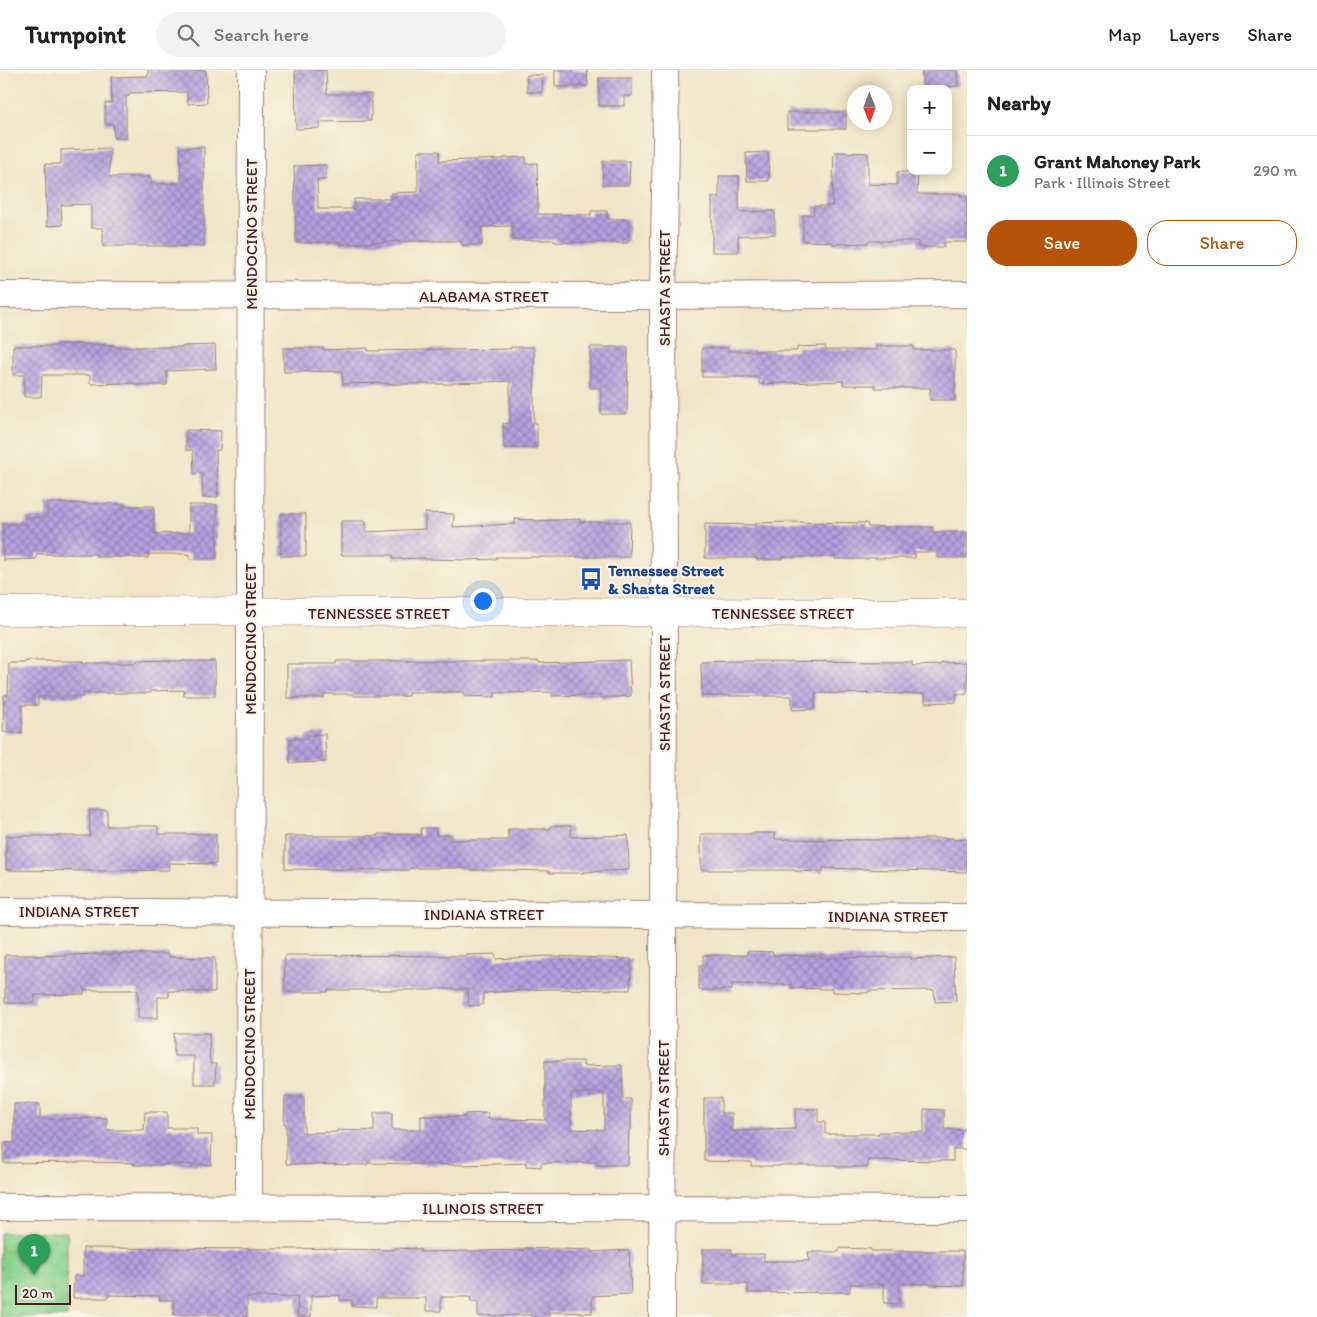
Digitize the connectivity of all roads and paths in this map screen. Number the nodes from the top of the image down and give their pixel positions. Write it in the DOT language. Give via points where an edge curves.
graph roads {
  1 [pos="251,70"];
  2 [pos="665,70"];
  3 [pos="967,294"];
  4 [pos="0,295"];
  5 [pos="251,296"];
  6 [pos="663,296"];
  7 [pos="0,611"];
  8 [pos="250,612"];
  9 [pos="664,613"];
  10 [pos="967,613"];
  11 [pos="0,911"];
  12 [pos="249,912"];
  13 [pos="664,915"];
  14 [pos="967,917"];
  15 [pos="0,1207"];
  16 [pos="249,1208"];
  17 [pos="662,1208"];
  18 [pos="967,1209"];
  19 [pos="662,1317"];
  1 -- 5 [label="street, MENDOCINO STREET"];
  2 -- 6 [label="street, SHASTA STREET"];
  3 -- 6 [label="street, ALABAMA STREET"];
  4 -- 5 [label="street, ALABAMA STREET"];
  5 -- 6 [label="street, ALABAMA STREET"];
  5 -- 8 [label="street, MENDOCINO STREET"];
  6 -- 9 [label="street, SHASTA STREET"];
  7 -- 8 [label="main road, TENNESSEE STREET"];
  8 -- 9 [label="main road, TENNESSEE STREET"];
  8 -- 12 [label="street, MENDOCINO STREET"];
  9 -- 10 [label="main road, TENNESSEE STREET"];
  9 -- 13 [label="street, SHASTA STREET"];
  11 -- 12 [label="street, INDIANA STREET"];
  12 -- 13 [label="street, INDIANA STREET"];
  12 -- 16 [label="street, MENDOCINO STREET"];
  13 -- 14 [label="street, INDIANA STREET"];
  13 -- 17 [label="street, SHASTA STREET"];
  15 -- 16 [label="street, ILLINOIS STREET"];
  16 -- 17 [label="street, ILLINOIS STREET"];
  17 -- 18 [label="street, ILLINOIS STREET"];
  17 -- 19 [label="street, SHASTA STREET"];
}
